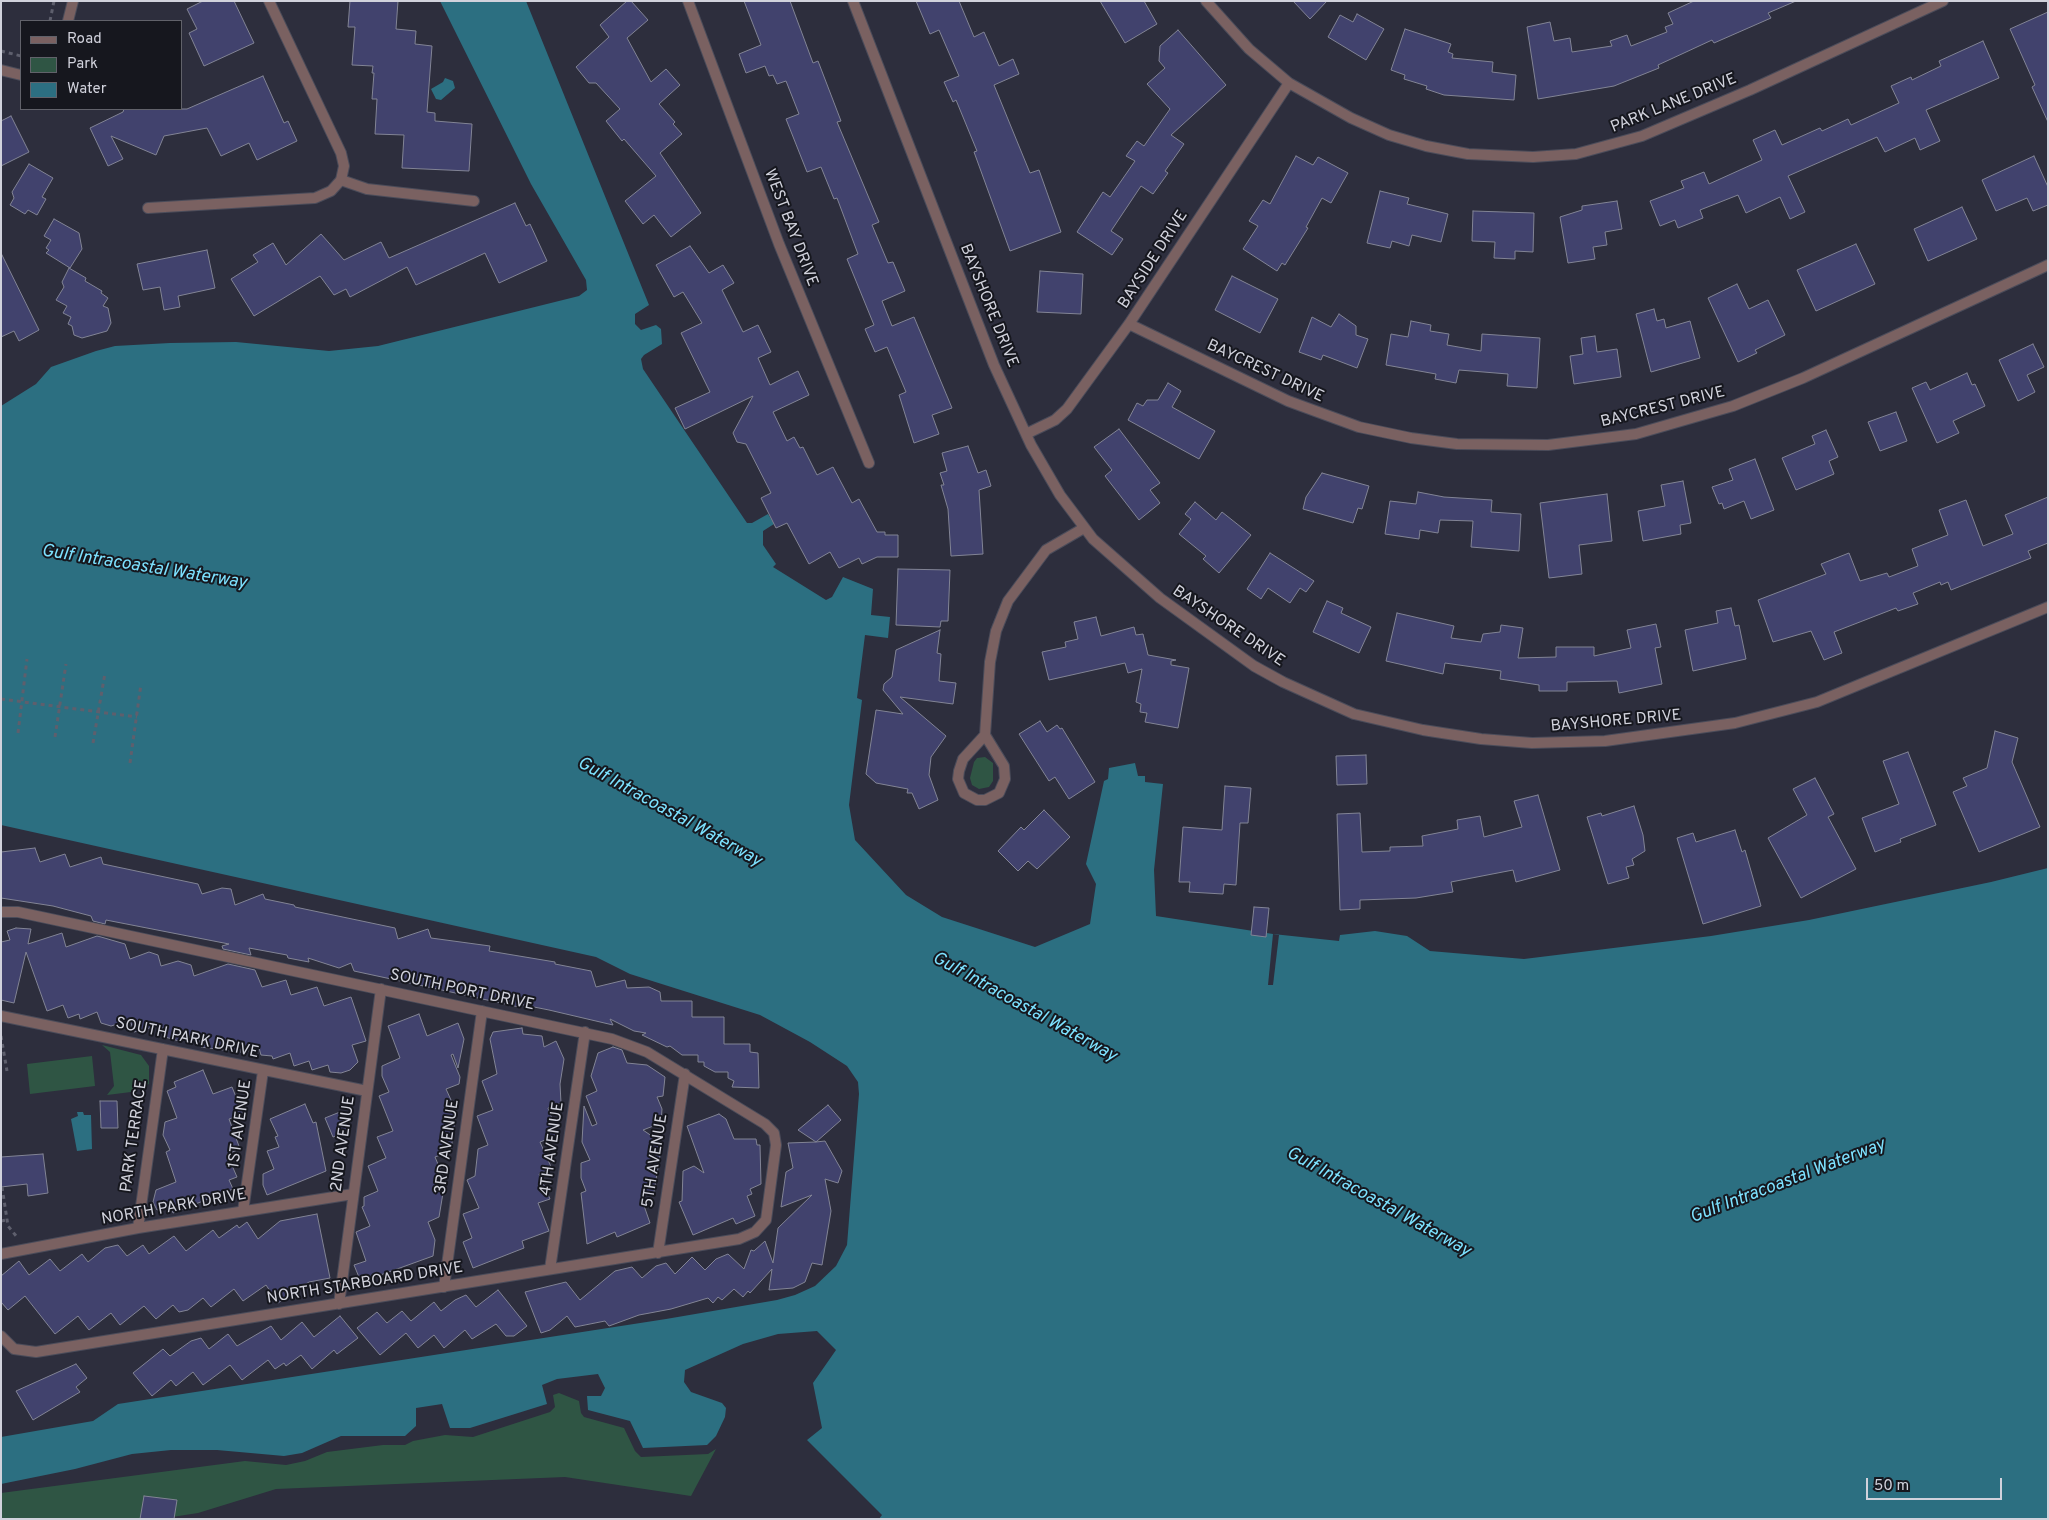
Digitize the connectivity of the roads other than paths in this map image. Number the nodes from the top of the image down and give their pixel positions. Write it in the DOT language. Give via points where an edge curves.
graph roads {
  1 [pos="73,1"];
  2 [pos="269,1"];
  3 [pos="688,1"];
  4 [pos="853,1"];
  5 [pos="1206,1"];
  6 [pos="1944,1"];
  7 [pos="68,20"];
  8 [pos="1,70"];
  9 [pos="20,75"];
  10 [pos="1288,83"];
  11 [pos="341,180"];
  12 [pos="474,201"];
  13 [pos="148,208"];
  14 [pos="2048,265"];
  15 [pos="1129,324"];
  16 [pos="1026,434"];
  17 [pos="869,463"];
  18 [pos="1084,528"];
  19 [pos="2048,607"];
  20 [pos="985,735"];
  21 [pos="1,912"];
  22 [pos="381,989"];
  23 [pos="482,1011"];
  24 [pos="1,1016"];
  25 [pos="585,1032"];
  26 [pos="163,1049"];
  27 [pos="263,1071"];
  28 [pos="685,1074"];
  29 [pos="367,1091"];
  30 [pos="352,1194"];
  31 [pos="243,1211"];
  32 [pos="138,1228"];
  33 [pos="739,1239"];
  34 [pos="658,1252"];
  35 [pos="1,1254"];
  36 [pos="550,1269"];
  37 [pos="444,1287"];
  38 [pos="339,1304"];
  39 [pos="1,1336"];
  1 -- 7 [label="street"];
  2 -- 11 [label="street" via="341,153 344,166"];
  3 -- 17 [label="street, WEST BAY DRIVE" via="779,244"];
  4 -- 16 [label="street, BAYSHORE DRIVE" via="964,290"];
  5 -- 10 [label="street, PARK LANE DRIVE" via="1249,49"];
  6 -- 10 [label="street, PARK LANE DRIVE" via="1648,134 1599,149 1555,157 1468,154 1426,146 1389,135"];
  8 -- 9 [label="street"];
  10 -- 15 [label="street, BAYSIDE DRIVE"];
  11 -- 12 [label="street" via="367,189"];
  11 -- 13 [label="street" via="331,191 315,198"];
  14 -- 15 [label="street, BAYCREST DRIVE" via="1803,378 1734,406 1636,434 1548,445 1457,444 1359,427 1288,402"];
  15 -- 16 [label="street, BAYSIDE DRIVE" via="1062,415"];
  16 -- 18 [label="street, BAYSHORE DRIVE" via="1053,483"];
  18 -- 19 [label="street, BAYSHORE DRIVE" via="1160,598 1254,666 1283,682 1381,722 1532,743 1605,742 1693,731 1770,716 1837,695"];
  18 -- 20 [label="street" via="1046,550 1008,601 996,631 990,662"];
  20 -- 20 [label="street" via="963,759 958,779 964,793 978,800 998,793 1005,779 1004,766"];
  21 -- 22 [label="street, SOUTH PORT DRIVE" via="18,912"];
  22 -- 23 [label="street, SOUTH PORT DRIVE"];
  22 -- 29 [label="street, 2ND AVENUE"];
  23 -- 25 [label="street, SOUTH PORT DRIVE"];
  23 -- 37 [label="street, 3RD AVENUE"];
  24 -- 26 [label="street, SOUTH PARK DRIVE"];
  25 -- 28 [label="street, SOUTH PORT DRIVE" via="630,1045"];
  25 -- 36 [label="street, 4TH AVENUE"];
  26 -- 27 [label="street, SOUTH PARK DRIVE"];
  26 -- 32 [label="street, PARK TERRACE"];
  27 -- 29 [label="street, SOUTH PARK DRIVE"];
  27 -- 31 [label="street, 1ST AVENUE"];
  28 -- 33 [label="street, SOUTH PORT DRIVE" via="765,1124 776,1138 766,1220 755,1232"];
  28 -- 34 [label="street, 5TH AVENUE"];
  29 -- 30 [label="street, 2ND AVENUE"];
  30 -- 31 [label="street, NORTH PARK DRIVE"];
  30 -- 38 [label="street, 2ND AVENUE"];
  31 -- 32 [label="street, NORTH PARK DRIVE"];
  32 -- 35 [label="street, NORTH PARK DRIVE"];
  33 -- 34 [label="street, NORTH STARBOARD DRIVE"];
  34 -- 36 [label="street, NORTH STARBOARD DRIVE"];
  36 -- 37 [label="street, NORTH STARBOARD DRIVE"];
  37 -- 38 [label="street, NORTH STARBOARD DRIVE"];
  38 -- 39 [label="street, NORTH STARBOARD DRIVE" via="36,1352 14,1349"];
}
